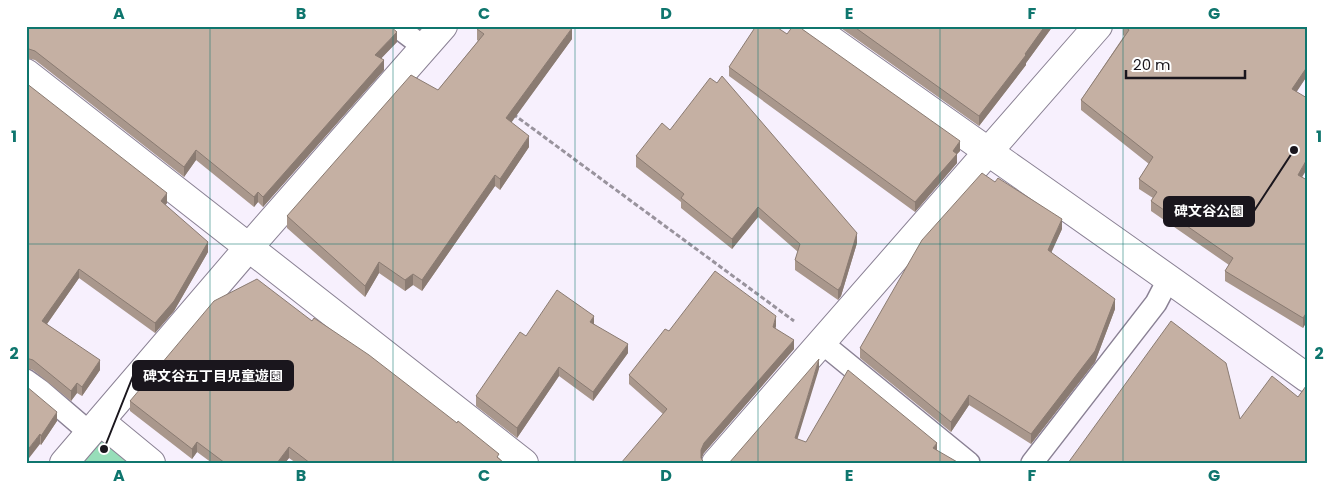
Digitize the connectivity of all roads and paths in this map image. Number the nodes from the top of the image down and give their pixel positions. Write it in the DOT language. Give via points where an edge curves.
graph roads {
  1 [pos="396,26"];
  2 [pos="443,26"];
  3 [pos="811,26"];
  4 [pos="1098,26"];
  5 [pos="425,48"];
  6 [pos="30,82"];
  7 [pos="512,112"];
  8 [pos="987,152"];
  9 [pos="249,247"];
  10 [pos="1169,278"];
  11 [pos="822,342"];
  12 [pos="1307,378"];
  13 [pos="26,380"];
  14 [pos="95,427"];
  15 [pos="64,463"];
  16 [pos="151,463"];
  17 [pos="524,463"];
  18 [pos="716,463"];
  19 [pos="969,463"];
  20 [pos="1032,463"];
  1 -- 5 [label="lane"];
  2 -- 5 [label="street"];
  3 -- 8 [label="street"];
  4 -- 8 [label="street"];
  5 -- 9 [label="street"];
  6 -- 9 [label="street"];
  7 -- 11 [label="path"];
  8 -- 10 [label="street"];
  8 -- 11 [label="street"];
  9 -- 14 [label="street"];
  9 -- 17 [label="street"];
  10 -- 12 [label="street"];
  10 -- 20 [label="lane" via="1156,303"];
  11 -- 18 [label="street"];
  11 -- 19 [label="lane"];
  13 -- 14 [label="lane"];
  14 -- 15 [label="street"];
  14 -- 16 [label="street"];
}
